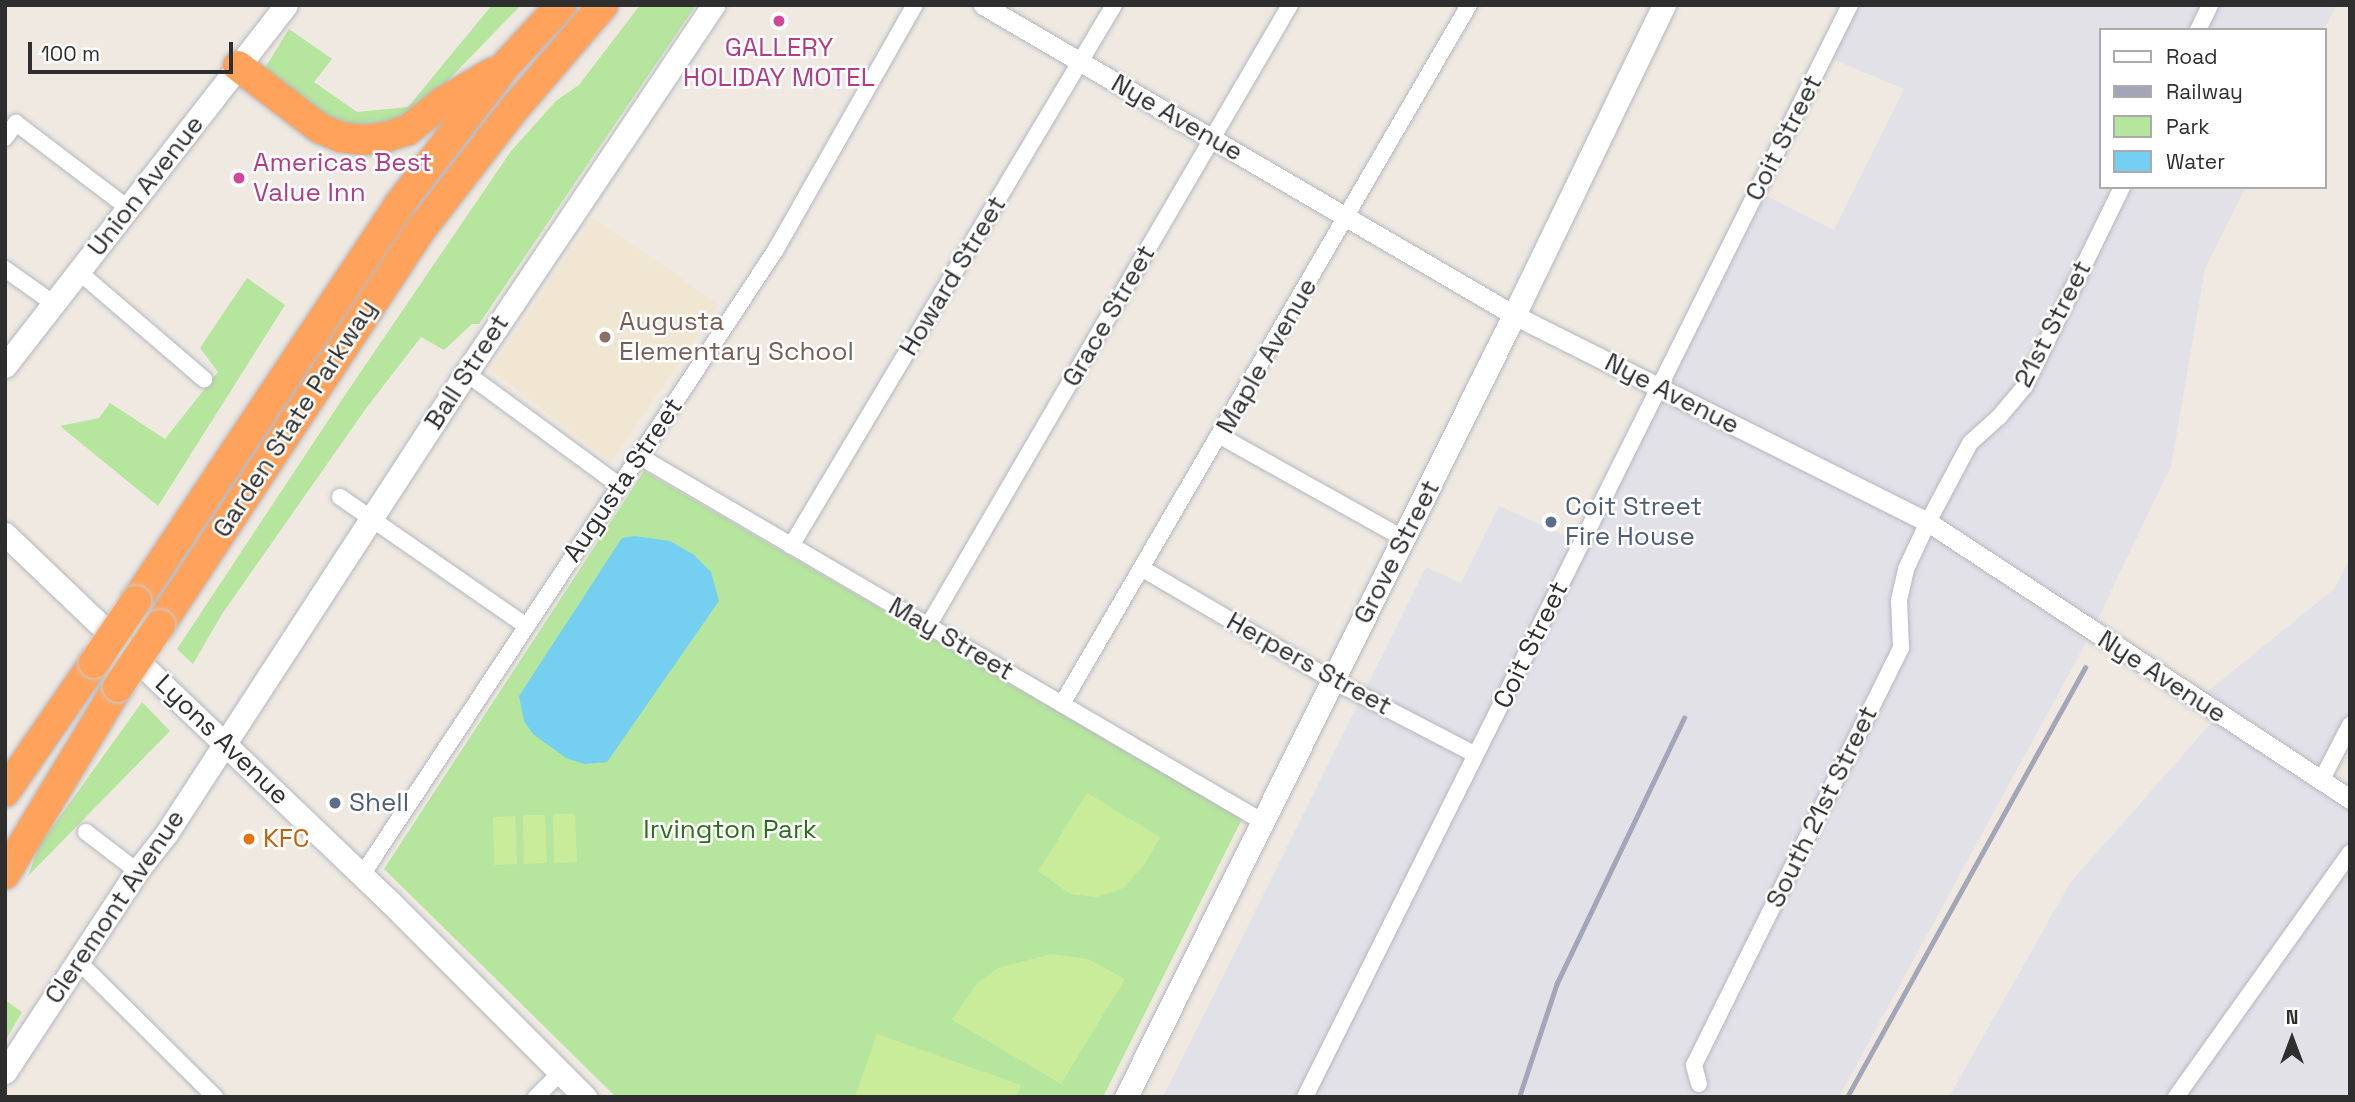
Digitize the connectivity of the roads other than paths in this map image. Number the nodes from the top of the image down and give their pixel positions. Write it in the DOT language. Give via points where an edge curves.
graph roads {
  1 [pos="286,5"];
  2 [pos="561,5"];
  3 [pos="603,5"];
  4 [pos="713,5"];
  5 [pos="915,5"];
  6 [pos="983,5"];
  7 [pos="1114,5"];
  8 [pos="1290,5"];
  9 [pos="1469,5"];
  10 [pos="1664,5"];
  11 [pos="1850,5"];
  12 [pos="2210,5"];
  13 [pos="2199,28"];
  14 [pos="1082,63"];
  15 [pos="238,66"];
  16 [pos="505,66"];
  17 [pos="5,138"];
  18 [pos="1212,139"];
  19 [pos="2121,189"];
  20 [pos="128,208"];
  21 [pos="1347,218"];
  22 [pos="5,269"];
  23 [pos="79,272"];
  24 [pos="54,304"];
  25 [pos="1514,315"];
  26 [pos="5,366"];
  27 [pos="466,373"];
  28 [pos="204,379"];
  29 [pos="1658,387"];
  30 [pos="1220,436"];
  31 [pos="639,456"];
  32 [pos="620,486"];
  33 [pos="340,497"];
  34 [pos="370,521"];
  35 [pos="1928,522"];
  36 [pos="5,534"];
  37 [pos="1404,539"];
  38 [pos="791,546"];
  39 [pos="1143,569"];
  40 [pos="525,625"];
  41 [pos="928,626"];
  42 [pos="94,663"];
  43 [pos="1332,680"];
  44 [pos="118,687"];
  45 [pos="1062,705"];
  46 [pos="2350,725"];
  47 [pos="225,742"];
  48 [pos="1476,755"];
  49 [pos="5,763"];
  50 [pos="2321,781"];
  51 [pos="5,792"];
  52 [pos="2350,799"];
  53 [pos="1263,822"];
  54 [pos="86,831"];
  55 [pos="5,846"];
  56 [pos="2350,853"];
  57 [pos="137,872"];
  58 [pos="5,874"];
  59 [pos="362,875"];
  60 [pos="78,961"];
  61 [pos="5,1072"];
  62 [pos="560,1073"];
  63 [pos="1699,1084"];
  64 [pos="215,1097"];
  65 [pos="536,1097"];
  66 [pos="585,1097"];
  67 [pos="1126,1097"];
  68 [pos="1305,1097"];
  69 [pos="2176,1097"];
  1 -- 15 [label="main road, Union Avenue"];
  2 -- 16 [label="highway"];
  3 -- 44 [label="highway, Garden State Parkway, bridge" via="514,109 422,228"];
  4 -- 27 [label="main road, Ball Street"];
  5 -- 31 [label="street, Augusta Street" via="775,251"];
  6 -- 14 [label="street, Nye Avenue"];
  7 -- 14 [label="street, Howard Street"];
  8 -- 18 [label="street, Grace Street"];
  9 -- 21 [label="street, Maple Avenue"];
  10 -- 25 [label="main road, Grove Street"];
  11 -- 29 [label="street, Coit Street"];
  12 -- 13 [label="street"];
  14 -- 18 [label="street, Nye Avenue"];
  14 -- 38 [label="street, Howard Street"];
  15 -- 16 [label="highway" via="319,128 363,140 408,130 443,102"];
  15 -- 20 [label="main road, Union Avenue"];
  16 -- 42 [label="highway, bridge" via="377,236"];
  17 -- 20 [label="street" via="16,124"];
  18 -- 21 [label="street, Nye Avenue"];
  18 -- 41 [label="street, Grace Street"];
  19 -- 35 [label="street, 21st Street" via="2025,386 1970,443"];
  20 -- 23 [label="main road, Union Avenue"];
  21 -- 25 [label="street, Nye Avenue"];
  21 -- 30 [label="street, Maple Avenue"];
  22 -- 24 [label="street"];
  23 -- 24 [label="main road, Union Avenue"];
  23 -- 28 [label="street"];
  24 -- 26 [label="main road, Union Avenue"];
  25 -- 29 [label="street, Nye Avenue"];
  25 -- 37 [label="main road, Grove Street"];
  27 -- 32 [label="street"];
  27 -- 34 [label="main road, Ball Street"];
  29 -- 35 [label="street, Nye Avenue"];
  29 -- 48 [label="street, Coit Street"];
  30 -- 37 [label="street"];
  30 -- 39 [label="street, Maple Avenue"];
  31 -- 32 [label="street, Augusta Street"];
  31 -- 38 [label="street, May Street"];
  32 -- 40 [label="street, Augusta Street"];
  33 -- 34 [label="street"];
  34 -- 40 [label="street"];
  34 -- 47 [label="main road, Ball Street"];
  35 -- 50 [label="street, Nye Avenue"];
  35 -- 63 [label="street, South 21st Street" via="1906,569 1899,600 1901,648 1694,1065"];
  36 -- 47 [label="main road, Lyons Avenue"];
  37 -- 43 [label="main road, Grove Street"];
  38 -- 41 [label="street, May Street"];
  39 -- 43 [label="street, Herpers Street"];
  39 -- 45 [label="street, Maple Avenue"];
  40 -- 59 [label="street, Augusta Street"];
  41 -- 45 [label="street, May Street"];
  42 -- 49 [label="highway"];
  42 -- 51 [label="highway"];
  43 -- 48 [label="street, Herpers Street"];
  43 -- 53 [label="main road, Grove Street"];
  44 -- 55 [label="highway, Garden State Parkway"];
  44 -- 58 [label="highway"];
  45 -- 53 [label="street, May Street"];
  46 -- 50 [label="street"];
  47 -- 57 [label="main road, Cleremont Avenue"];
  47 -- 59 [label="main road, Lyons Avenue"];
  48 -- 68 [label="street, Coit Street"];
  50 -- 52 [label="street, Nye Avenue"];
  53 -- 67 [label="main road, Grove Street"];
  54 -- 57 [label="street"];
  56 -- 69 [label="street"];
  57 -- 60 [label="main road, Cleremont Avenue"];
  59 -- 62 [label="main road, Lyons Avenue"];
  60 -- 61 [label="main road, Cleremont Avenue"];
  60 -- 64 [label="street"];
  62 -- 65 [label="street"];
  62 -- 66 [label="main road, Lyons Avenue"];
}
